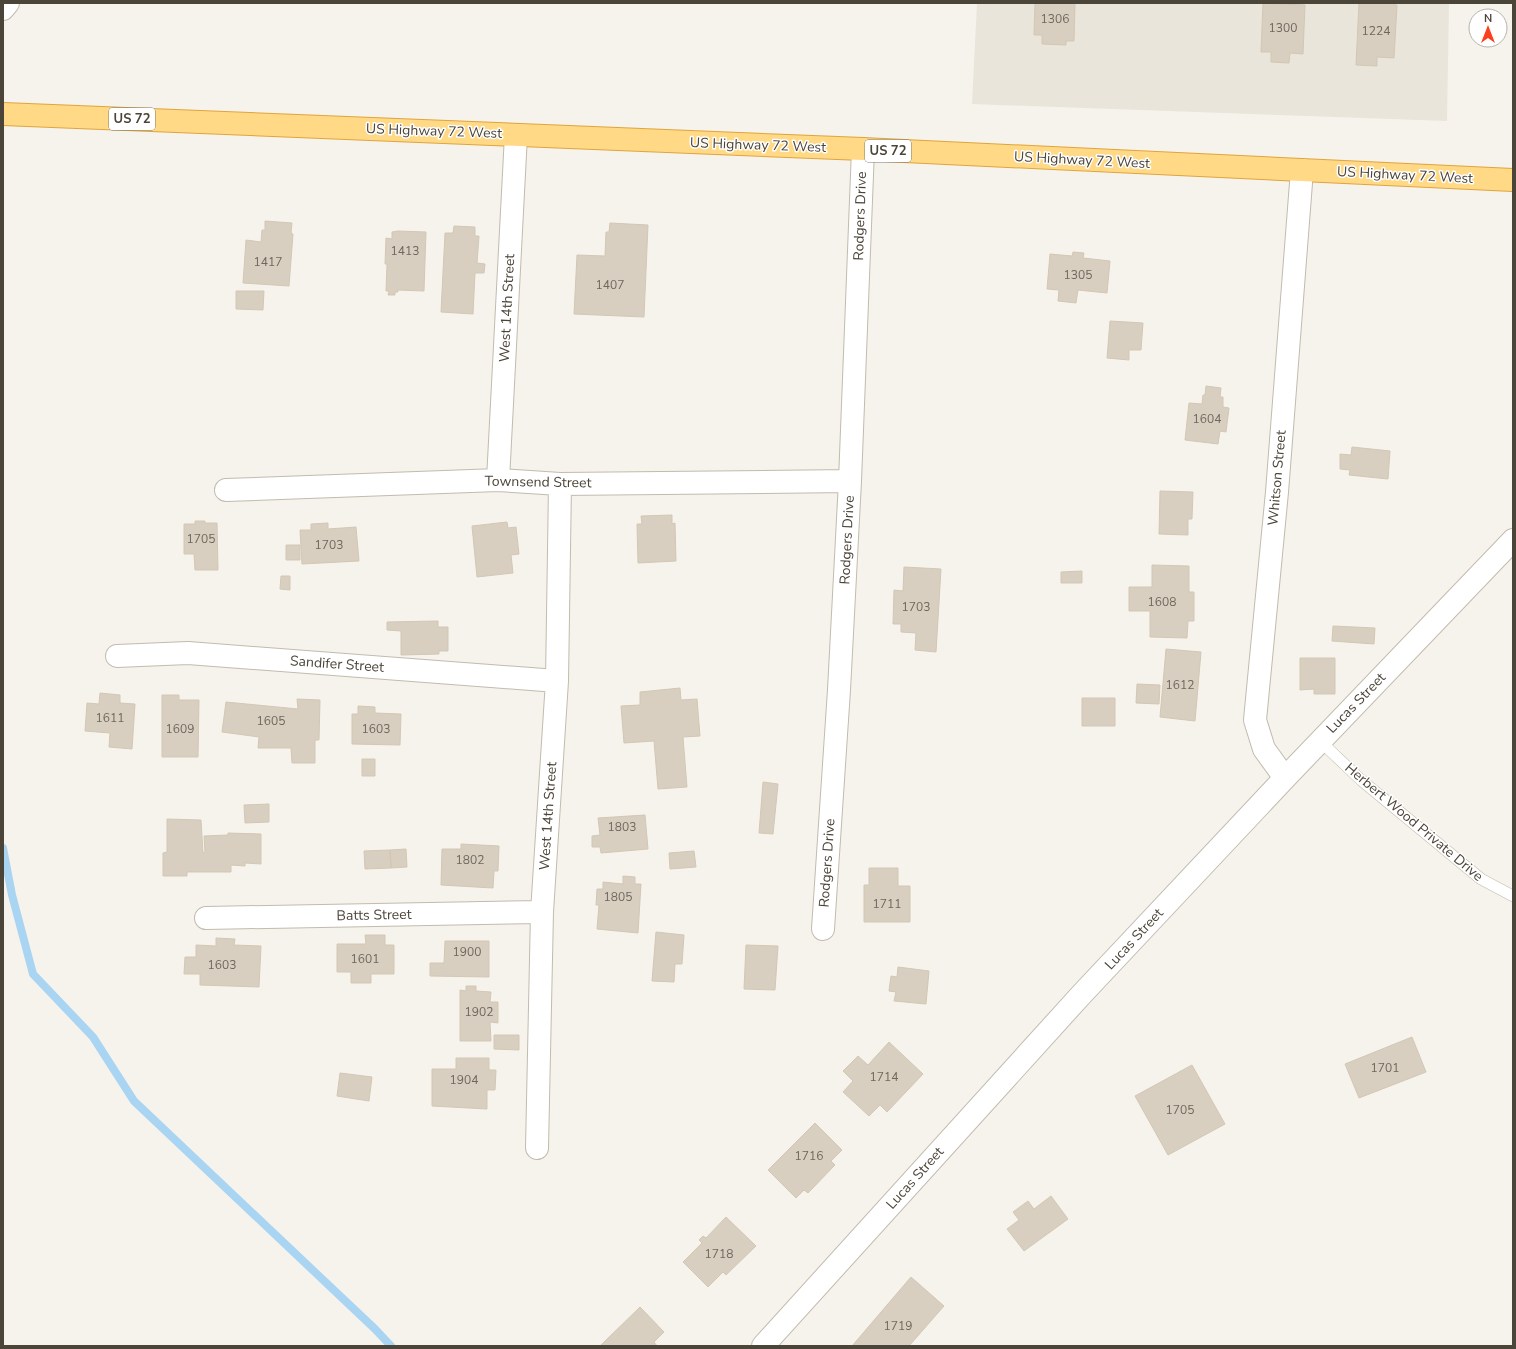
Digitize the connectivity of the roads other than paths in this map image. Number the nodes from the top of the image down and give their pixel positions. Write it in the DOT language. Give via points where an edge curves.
graph roads {
  1 [pos="8,3"];
  2 [pos="3,9"];
  3 [pos="3,114"];
  4 [pos="516,135"];
  5 [pos="863,150"];
  6 [pos="1302,170"];
  7 [pos="1513,180"];
  8 [pos="498,480"];
  9 [pos="850,481"];
  10 [pos="560,484"];
  11 [pos="226,490"];
  12 [pos="1513,540"];
  13 [pos="117,656"];
  14 [pos="557,681"];
  15 [pos="1320,741"];
  16 [pos="1285,778"];
  17 [pos="1513,896"];
  18 [pos="542,912"];
  19 [pos="206,918"];
  20 [pos="823,930"];
  21 [pos="537,1148"];
  22 [pos="763,1346"];
  1 -- 2 [label="street"];
  3 -- 4 [label="highway, US Highway 72 West / US 72"];
  4 -- 5 [label="highway, US Highway 72 West / US 72"];
  4 -- 8 [label="street, West 14th Street"];
  5 -- 6 [label="highway, US Highway 72 West / US 72"];
  5 -- 9 [label="street, Rodgers Drive"];
  6 -- 7 [label="highway, US Highway 72 West / US 72"];
  6 -- 16 [label="street, Whitson Street" via="1277,492 1255,720 1264,749"];
  8 -- 10 [label="street, Townsend Street"];
  8 -- 11 [label="street, Townsend Street"];
  9 -- 10 [label="street, Townsend Street"];
  9 -- 20 [label="street, Rodgers Drive"];
  10 -- 14 [label="street, West 14th Street"];
  12 -- 15 [label="street, Lucas Street"];
  13 -- 14 [label="street, Sandifer Street" via="188,653"];
  14 -- 18 [label="street, West 14th Street"];
  15 -- 16 [label="street, Lucas Street"];
  15 -- 17 [label="lane, Herbert Wood Private Drive" via="1361,780 1481,879"];
  16 -- 22 [label="street, Lucas Street" via="1081,994"];
  18 -- 19 [label="street, Batts Street"];
  18 -- 21 [label="street, West 14th Street"];
}
